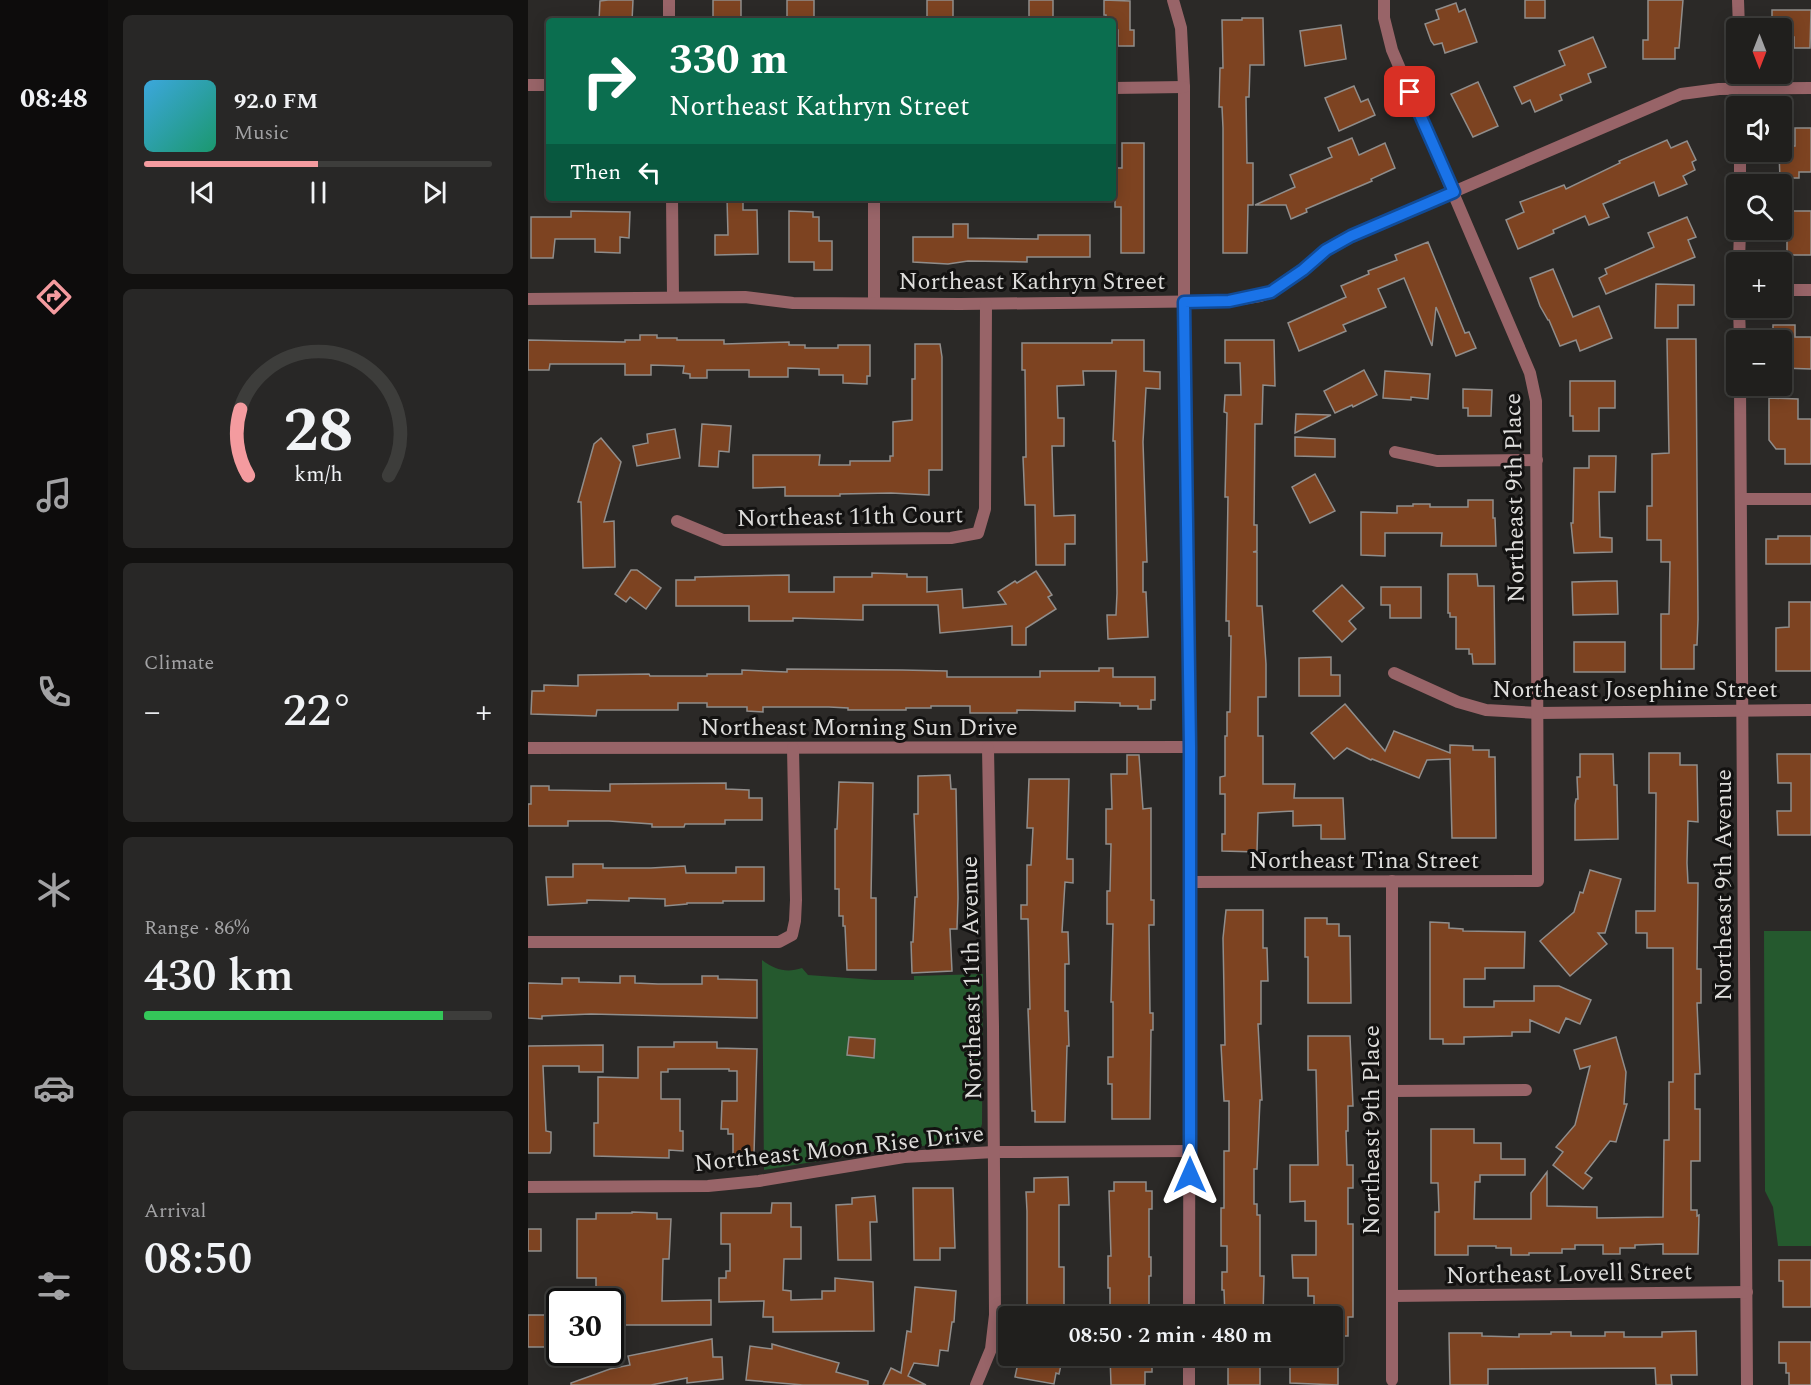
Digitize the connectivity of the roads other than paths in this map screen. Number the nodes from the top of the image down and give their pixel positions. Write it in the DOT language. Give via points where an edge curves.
graph roads {
  1 [pos="669,0"];
  2 [pos="1173,0"];
  3 [pos="1384,0"];
  4 [pos="1738,0"];
  5 [pos="669,18"];
  6 [pos="1739,18"];
  7 [pos="1740,84"];
  8 [pos="528,85"];
  9 [pos="546,85"];
  10 [pos="1184,87"];
  11 [pos="1116,88"];
  12 [pos="1811,88"];
  13 [pos="1740,89"];
  14 [pos="1740,96"];
  15 [pos="1454,192"];
  16 [pos="672,201"];
  17 [pos="874,201"];
  18 [pos="1792,290"];
  19 [pos="1811,290"];
  20 [pos="673,297"];
  21 [pos="528,299"];
  22 [pos="874,302"];
  23 [pos="1184,302"];
  24 [pos="986,304"];
  25 [pos="1740,396"];
  26 [pos="1395,452"];
  27 [pos="1537,460"];
  28 [pos="1741,499"];
  29 [pos="1811,499"];
  30 [pos="677,521"];
  31 [pos="1394,673"];
  32 [pos="1743,711"];
  33 [pos="1811,711"];
  34 [pos="1538,713"];
  35 [pos="1190,747"];
  36 [pos="528,748"];
  37 [pos="792,748"];
  38 [pos="988,748"];
  39 [pos="1392,881"];
  40 [pos="1538,881"];
  41 [pos="1190,882"];
  42 [pos="528,942"];
  43 [pos="1392,1090"];
  44 [pos="1526,1090"];
  45 [pos="1190,1151"];
  46 [pos="994,1152"];
  47 [pos="528,1187"];
  48 [pos="1747,1292"];
  49 [pos="1392,1296"];
  50 [pos="1189,1306"];
  51 [pos="1189,1366"];
  52 [pos="1392,1380"];
  53 [pos="976,1385"];
  54 [pos="1189,1385"];
  55 [pos="1747,1385"];
  1 -- 5 [label="street"];
  2 -- 10 [label="street" via="1181,28"];
  3 -- 15 [label="street, Northeast 9th Place" via="1392,51"];
  4 -- 6 [label="street"];
  7 -- 13 [label="street"];
  8 -- 9 [label="street"];
  10 -- 11 [label="street"];
  10 -- 23 [label="street"];
  12 -- 13 [label="street, Northeast Kathryn Street"];
  13 -- 14 [label="street"];
  13 -- 15 [label="street, Northeast Kathryn Street" via="1681,94"];
  15 -- 23 [label="street, Northeast Kathryn Street" via="1351,236 1271,292 1229,301"];
  15 -- 27 [label="street, Northeast 9th Place" via="1530,373 1536,401"];
  16 -- 20 [label="street"];
  17 -- 22 [label="street"];
  18 -- 19 [label="street"];
  20 -- 21 [label="street, Northeast Kathryn Street"];
  20 -- 22 [label="street, Northeast Kathryn Street" via="745,297 793,303"];
  22 -- 24 [label="street, Northeast Kathryn Street"];
  23 -- 24 [label="street, Northeast Kathryn Street"];
  23 -- 35 [label="street"];
  24 -- 30 [label="street, Northeast 11th Court" via="985,509 978,533 951,538 723,540"];
  25 -- 28 [label="street, Northeast 9th Avenue"];
  26 -- 27 [label="street" via="1437,461"];
  27 -- 34 [label="street, Northeast 9th Place"];
  28 -- 29 [label="street"];
  28 -- 32 [label="street, Northeast 9th Avenue"];
  31 -- 34 [label="street, Northeast Josephine Street" via="1486,711"];
  32 -- 33 [label="street, Northeast Josephine Street"];
  32 -- 34 [label="street, Northeast Josephine Street"];
  32 -- 48 [label="street, Northeast 9th Avenue"];
  34 -- 40 [label="street, Northeast 9th Place"];
  35 -- 38 [label="street, Northeast Morning Sun Drive"];
  35 -- 41 [label="street"];
  36 -- 37 [label="street, Northeast Morning Sun Drive"];
  37 -- 38 [label="street, Northeast Morning Sun Drive"];
  37 -- 42 [label="street" via="796,910 792,935 779,942"];
  38 -- 46 [label="street, Northeast 11th Avenue"];
  39 -- 40 [label="street, Northeast Tina Street"];
  39 -- 41 [label="street, Northeast Tina Street"];
  39 -- 43 [label="street, Northeast 9th Place"];
  41 -- 45 [label="street"];
  43 -- 44 [label="street"];
  43 -- 49 [label="street, Northeast 9th Place"];
  45 -- 46 [label="street, Northeast Moon Rise Drive"];
  45 -- 50 [label="street"];
  46 -- 47 [label="street, Northeast Moon Rise Drive" via="904,1158 708,1186"];
  46 -- 53 [label="street, Northeast 11th Avenue" via="995,1315 991,1349"];
  48 -- 49 [label="street, Northeast Lovell Street"];
  48 -- 55 [label="street, Northeast 9th Avenue"];
  49 -- 52 [label="street, Northeast 9th Place"];
  51 -- 54 [label="street"];
}
